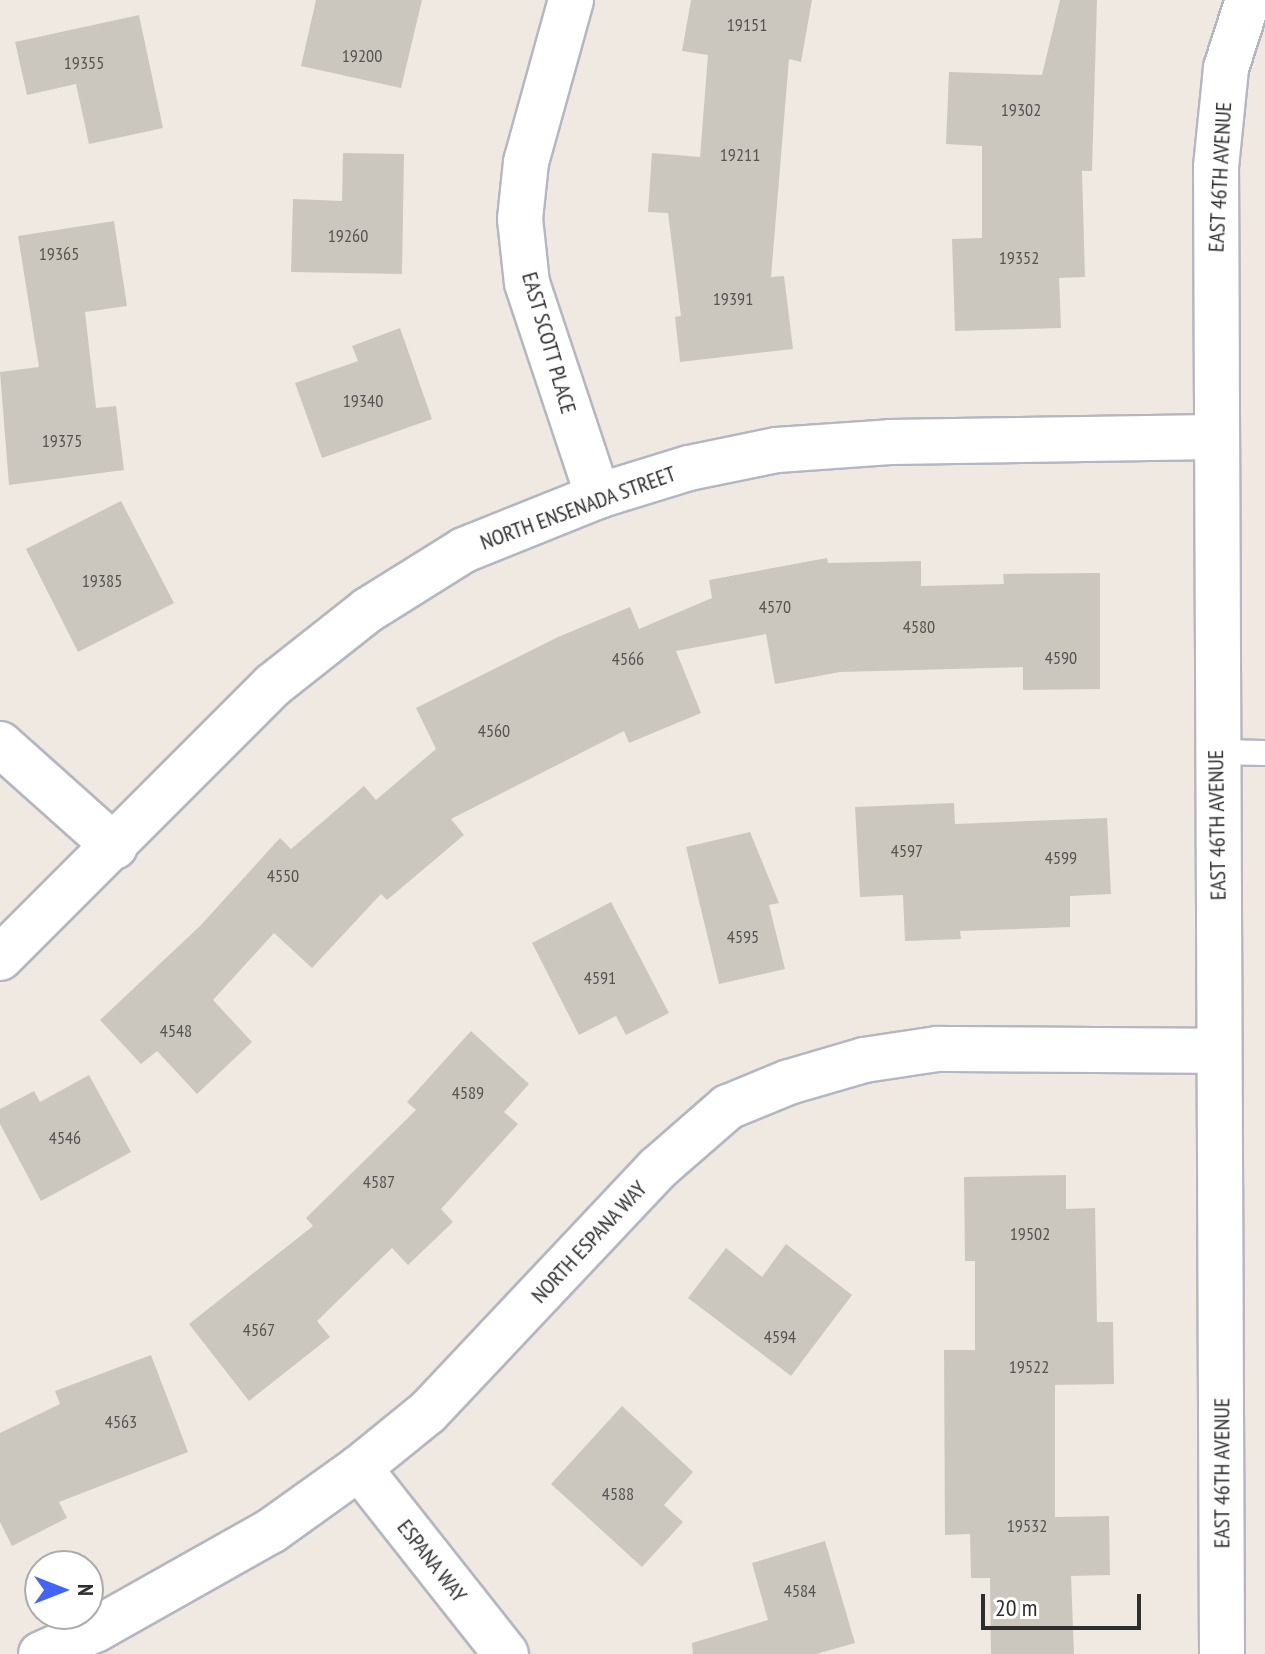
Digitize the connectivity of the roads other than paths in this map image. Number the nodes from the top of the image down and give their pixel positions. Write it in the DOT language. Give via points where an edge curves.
graph roads {
  1 [pos="571,0"];
  2 [pos="1248,0"];
  3 [pos="1215,437"];
  4 [pos="598,496"];
  5 [pos="0,744"];
  6 [pos="1216,752"];
  7 [pos="1265,753"];
  8 [pos="115,847"];
  9 [pos="0,958"];
  10 [pos="1219,1051"];
  11 [pos="359,1468"];
  12 [pos="41,1654"];
  13 [pos="506,1654"];
  14 [pos="1222,1654"];
  1 -- 4 [label="street, EAST SCOTT PLACE" via="526,162 520,219 527,283"];
  2 -- 3 [label="street, EAST 46TH AVENUE" via="1226,68 1216,167"];
  3 -- 4 [label="street, NORTH ENSENADA STREET" via="890,442 777,450 689,468"];
  3 -- 6 [label="street, EAST 46TH AVENUE"];
  4 -- 8 [label="street, NORTH ENSENADA STREET" via="464,550 368,610 273,685 193,759"];
  5 -- 8 [label="street"];
  6 -- 7 [label="lane"];
  6 -- 10 [label="street, EAST 46TH AVENUE"];
  8 -- 9 [label="street, NORTH ENSENADA STREET"];
  10 -- 11 [label="street, NORTH ESPANA WAY" via="937,1049 864,1060 728,1107 658,1168 428,1412"];
  10 -- 14 [label="street, EAST 46TH AVENUE"];
  11 -- 12 [label="street, NORTH ESPANA WAY" via="271,1531 95,1630"];
  11 -- 13 [label="street, ESPANA WAY"];
}
